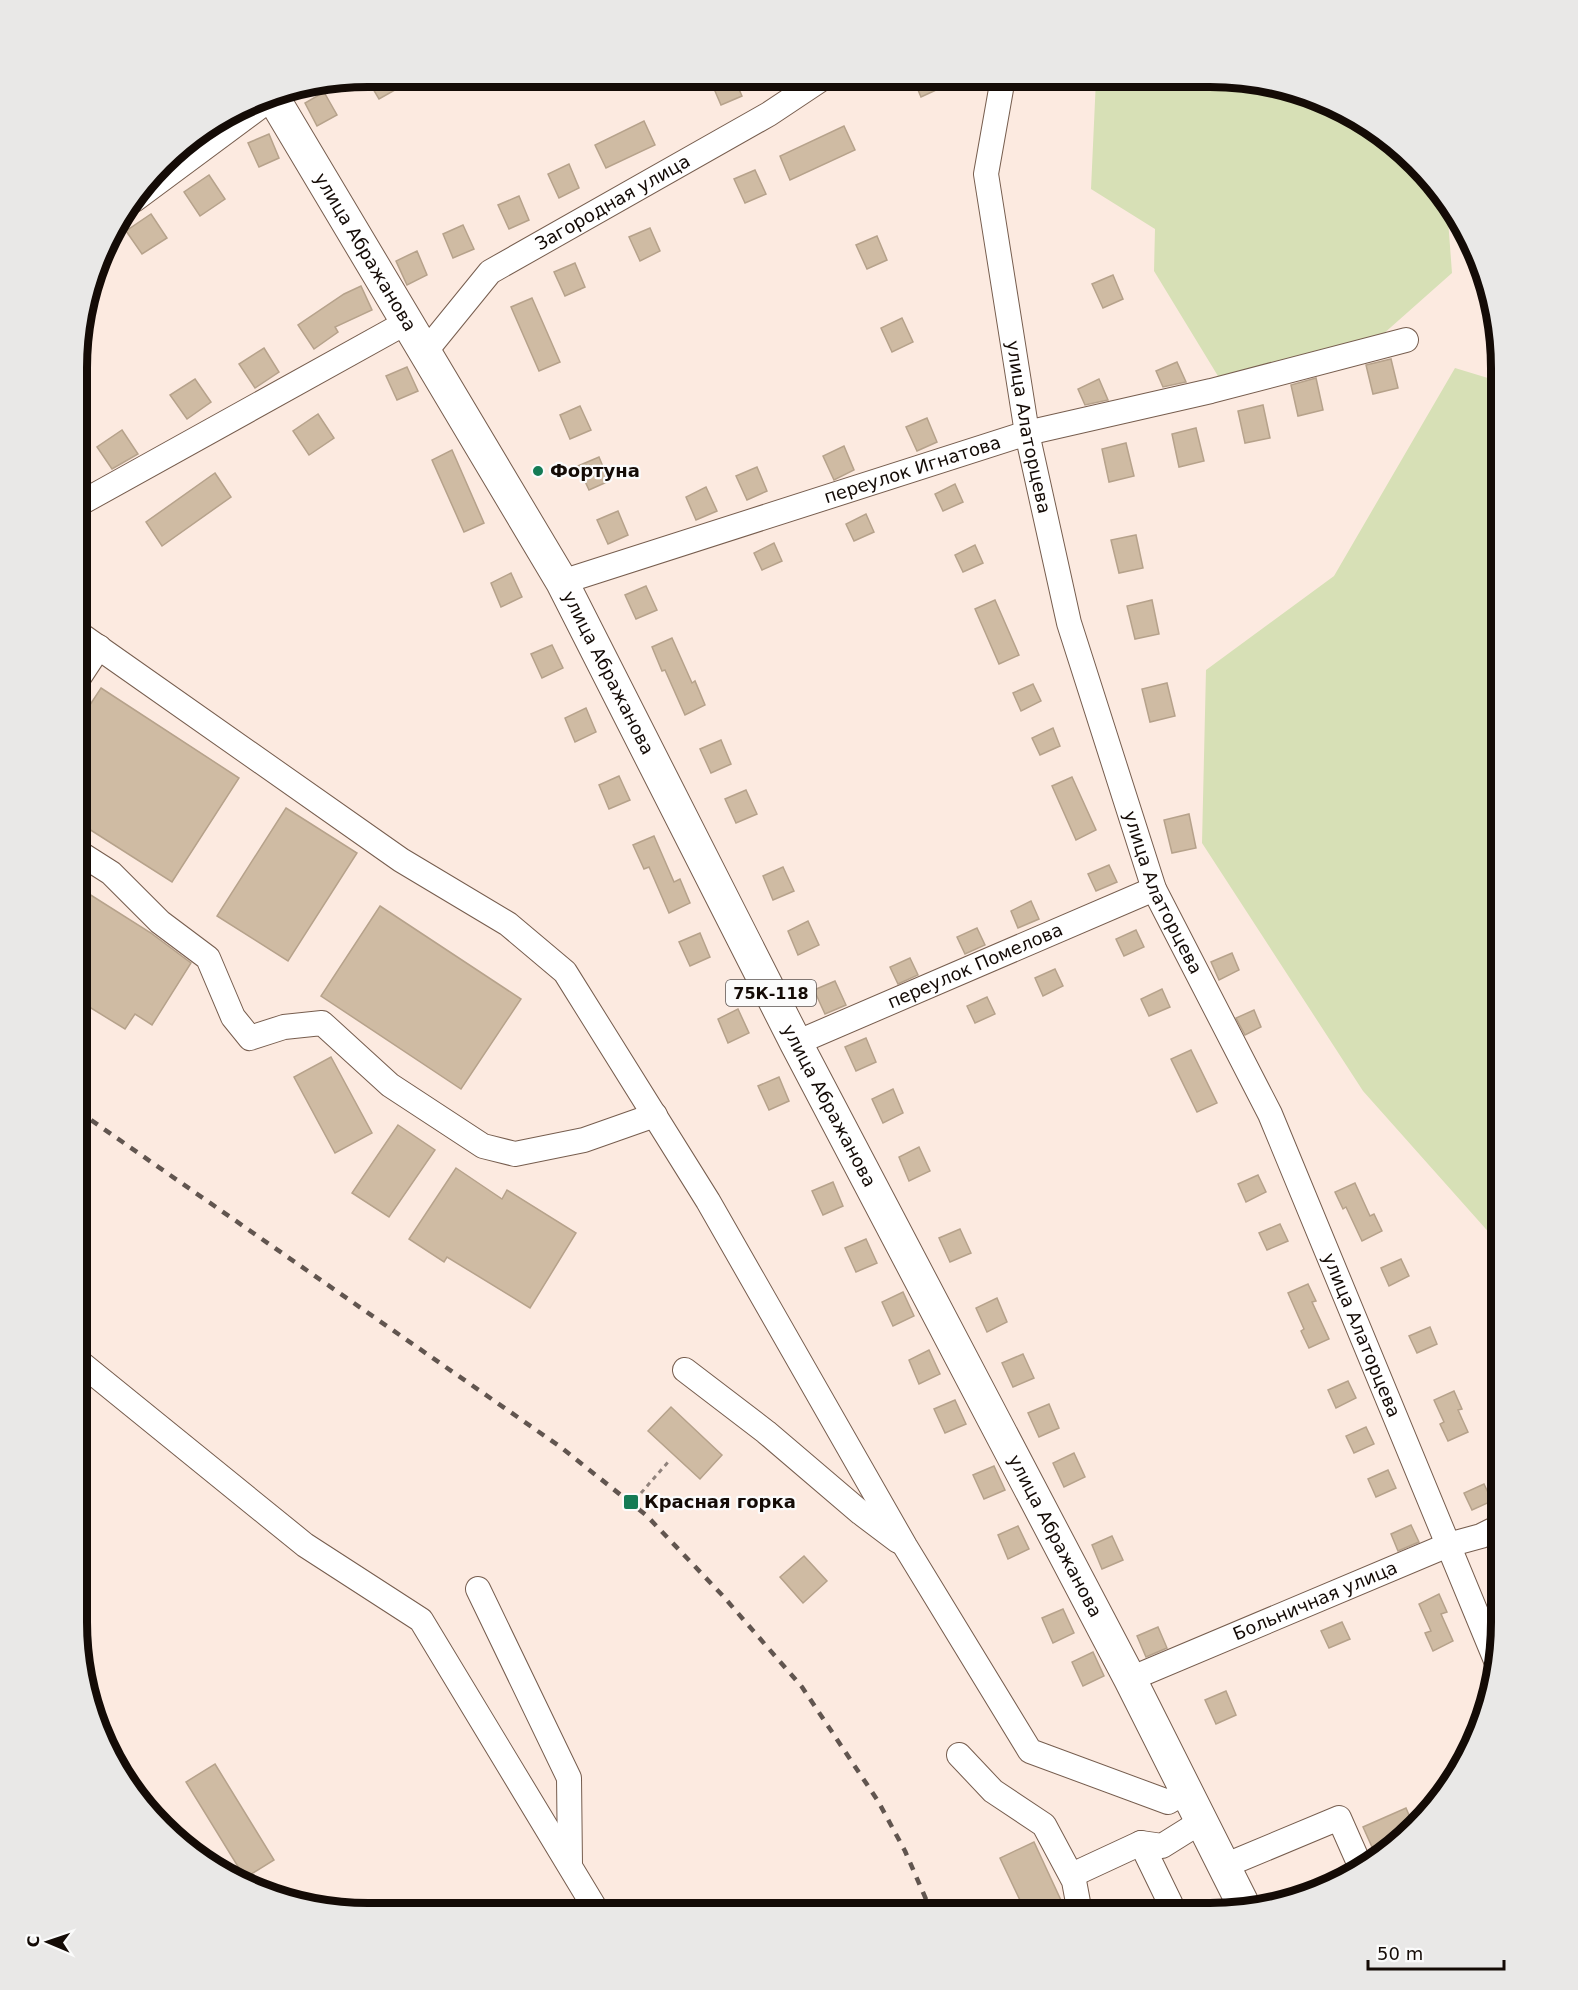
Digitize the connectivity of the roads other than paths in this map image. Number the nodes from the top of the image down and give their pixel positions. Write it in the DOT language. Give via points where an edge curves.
graph roads {
  1 [pos="810,87"];
  2 [pos="1001,87"];
  3 [pos="279,102"];
  4 [pos="249,113"];
  5 [pos="158,182"];
  6 [pos="407,322"];
  7 [pos="1406,340"];
  8 [pos="425,352"];
  9 [pos="1027,433"];
  10 [pos="87,500"];
  11 [pos="562,582"];
  12 [pos="87,639"];
  13 [pos="99,647"];
  14 [pos="87,665"];
  15 [pos="87,858"];
  16 [pos="1154,889"];
  17 [pos="796,1042"];
  18 [pos="654,1114"];
  19 [pos="87,1368"];
  20 [pos="685,1370"];
  21 [pos="1491,1531"];
  22 [pos="1448,1545"];
  23 [pos="905,1546"];
  24 [pos="478,1589"];
  25 [pos="1490,1646"];
  26 [pos="1130,1679"];
  27 [pos="959,1755"];
  28 [pos="1187,1791"];
  29 [pos="1202,1821"];
  30 [pos="1141,1843"];
  31 [pos="1358,1861"];
  32 [pos="570,1866"];
  33 [pos="1224,1866"];
  34 [pos="1072,1875"];
  35 [pos="1242,1901"];
  36 [pos="592,1903"];
  37 [pos="1078,1903"];
  38 [pos="1170,1903"];
  1 -- 8 [label="street, Загородная улица" via="769,114 490,272"];
  2 -- 9 [label="street, улица Алаторцева" via="986,174"];
  3 -- 6 [label="main road, улица Абражанова / 75К-118"];
  4 -- 5 [label="street"];
  6 -- 8 [label="main road, улица Абражанова / 75К-118"];
  6 -- 10 [label="street"];
  7 -- 9 [label="street, переулок Игнатова" via="1212,391"];
  8 -- 11 [label="main road, улица Абражанова / 75К-118"];
  9 -- 11 [label="street, переулок Игнатова"];
  9 -- 16 [label="street, улица Алаторцева" via="1069,623"];
  11 -- 17 [label="main road, улица Абражанова / 75К-118"];
  12 -- 13 [label="street"];
  13 -- 14 [label="street"];
  13 -- 18 [label="street" via="401,860 508,924 565,972"];
  15 -- 18 [label="street" via="111,873 160,922 208,958 232,1017 250,1038 284,1027 322,1023 390,1085 483,1146 515,1154 584,1140"];
  16 -- 17 [label="street, переулок Помелова"];
  16 -- 22 [label="street, улица Алаторцева" via="1270,1114"];
  17 -- 26 [label="main road, улица Абражанова / 75К-118"];
  18 -- 23 [label="street"];
  19 -- 32 [label="street" via="305,1545 421,1620"];
  20 -- 23 [label="street"];
  21 -- 22 [label="street, Больничная улица"];
  22 -- 25 [label="street, улица Алаторцева"];
  22 -- 26 [label="street, Больничная улица"];
  23 -- 28 [label="street" via="1030,1751 1168,1802"];
  24 -- 32 [label="street" via="569,1778"];
  26 -- 28 [label="main road, улица Абражанова / 75К-118"];
  27 -- 34 [label="street" via="993,1791 1044,1825"];
  28 -- 29 [label="main road, улица Абражанова / 75К-118"];
  29 -- 30 [label="street" via="1162,1846"];
  29 -- 33 [label="main road, улица Абражанова / 75К-118"];
  30 -- 34 [label="street"];
  30 -- 38 [label="street"];
  31 -- 33 [label="street" via="1339,1818"];
  32 -- 36 [label="street"];
  33 -- 35 [label="main road, улица Абражанова / 75К-118"];
  34 -- 37 [label="street"];
}
